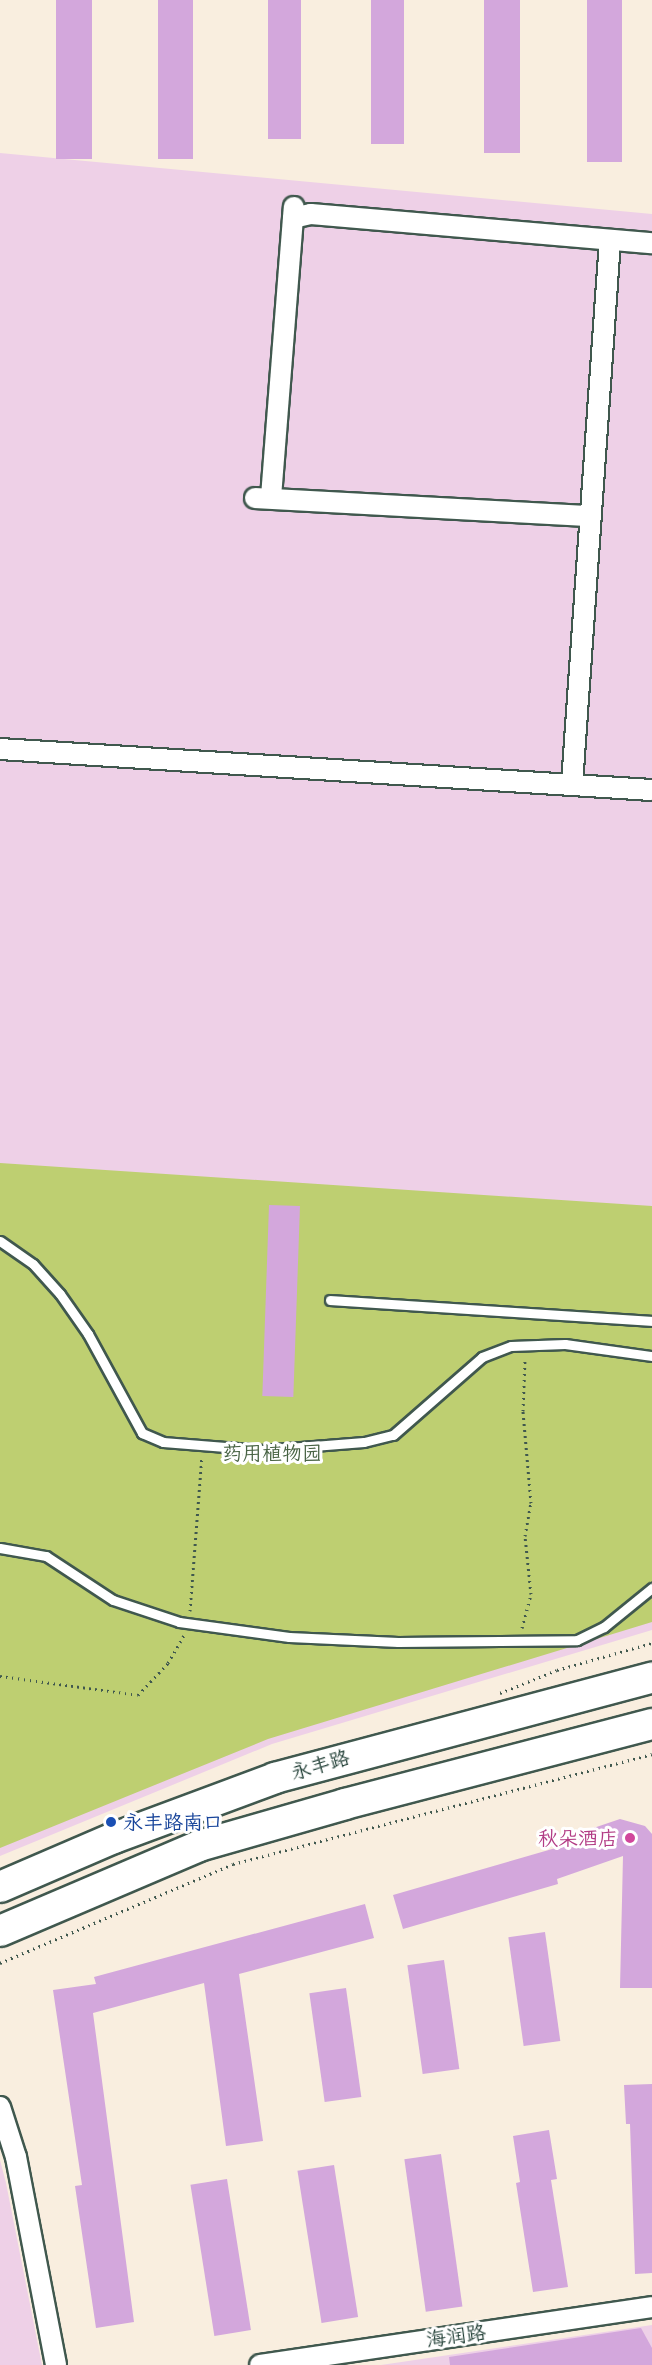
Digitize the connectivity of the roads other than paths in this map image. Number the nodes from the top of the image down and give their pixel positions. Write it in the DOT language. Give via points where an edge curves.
graph roads {
  1 [pos="610,241"];
  2 [pos="652,243"];
  3 [pos="591,516"];
  4 [pos="0,749"];
  5 [pos="572,784"];
  6 [pos="652,790"];
  7 [pos="0,1241"];
  8 [pos="330,1300"];
  9 [pos="652,1321"];
  10 [pos="652,1356"];
  11 [pos="0,1548"];
  12 [pos="652,1588"];
  13 [pos="652,1678"];
  14 [pos="652,1724"];
  15 [pos="0,1887"];
  16 [pos="0,1931"];
  17 [pos="0,2107"];
  18 [pos="652,2307"];
  19 [pos="57,2365"];
  20 [pos="260,2365"];
  1 -- 2 [label="street"];
  1 -- 3 [label="street"];
  1 -- 3 [label="street" via="293,213 263,498"];
  3 -- 5 [label="street"];
  4 -- 5 [label="street"];
  5 -- 6 [label="street"];
  7 -- 10 [label="lane" via="33,1264 60,1294 88,1334 142,1433 163,1442 262,1450 318,1449 393,1435 482,1357 511,1346 565,1344"];
  8 -- 9 [label="lane"];
  11 -- 12 [label="lane" via="46,1556 113,1600 206,1629 387,1641 577,1640 604,1627"];
  13 -- 15 [label="main road, 永丰路" via="275,1778 114,1838"];
  14 -- 16 [label="main road" via="230,1837 76,1896"];
  17 -- 19 [label="street" via="16,2157"];
  18 -- 20 [label="street, 海润路"];
}
